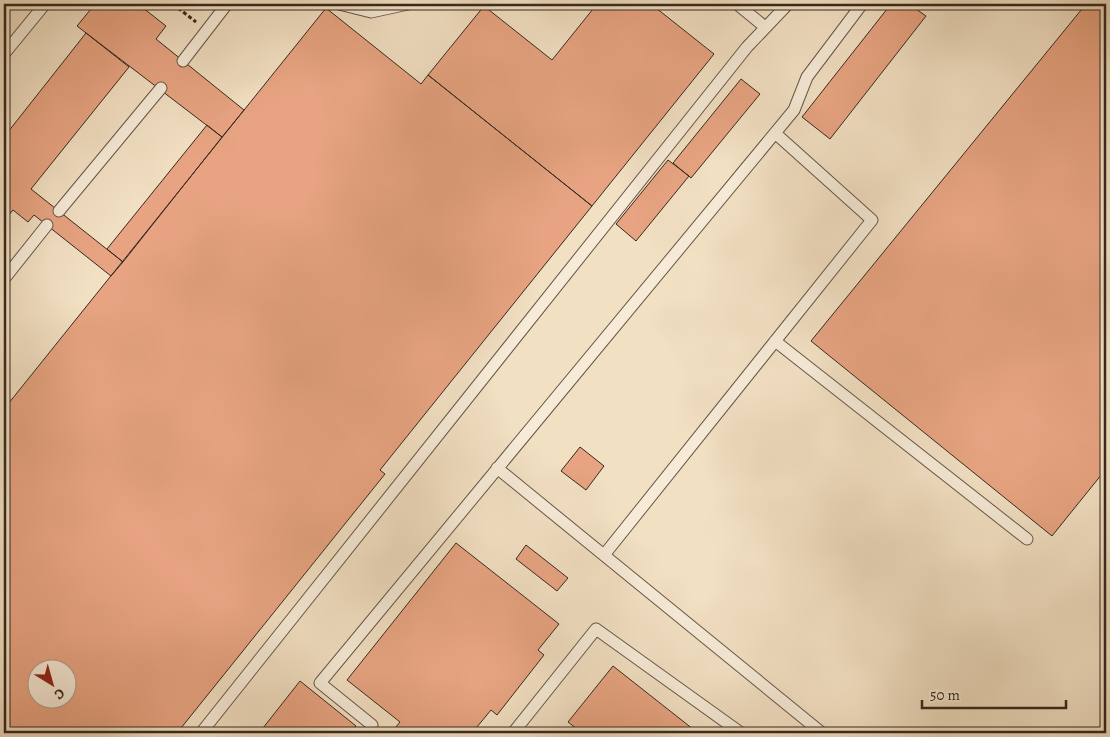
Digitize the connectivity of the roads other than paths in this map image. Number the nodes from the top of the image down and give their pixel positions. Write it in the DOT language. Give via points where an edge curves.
graph roads {
  1 [pos="45,4"];
  2 [pos="227,4"];
  3 [pos="339,4"];
  4 [pos="408,4"];
  5 [pos="737,4"];
  6 [pos="788,4"];
  7 [pos="862,4"];
  8 [pos="765,27"];
  9 [pos="4,54"];
  10 [pos="183,61"];
  11 [pos="161,88"];
  12 [pos="775,133"];
  13 [pos="59,211"];
  14 [pos="47,225"];
  15 [pos="4,278"];
  16 [pos="776,341"];
  17 [pos="497,468"];
  18 [pos="1027,539"];
  19 [pos="604,555"];
  20 [pos="372,725"];
  21 [pos="201,733"];
  22 [pos="513,733"];
  23 [pos="741,733"];
  24 [pos="822,733"];
  1 -- 9 [label="lane"];
  2 -- 10 [label="lane"];
  3 -- 4 [label="lane" via="371,12"];
  5 -- 8 [label="lane"];
  6 -- 8 [label="lane"];
  7 -- 12 [label="lane" via="807,77 794,110"];
  8 -- 21 [label="lane"];
  11 -- 13 [label="lane"];
  12 -- 16 [label="lane" via="872,220"];
  12 -- 17 [label="lane"];
  14 -- 15 [label="lane"];
  16 -- 18 [label="lane"];
  16 -- 19 [label="lane"];
  17 -- 19 [label="lane"];
  17 -- 20 [label="lane" via="320,683"];
  19 -- 24 [label="lane"];
  22 -- 23 [label="lane" via="596,629"];
}
